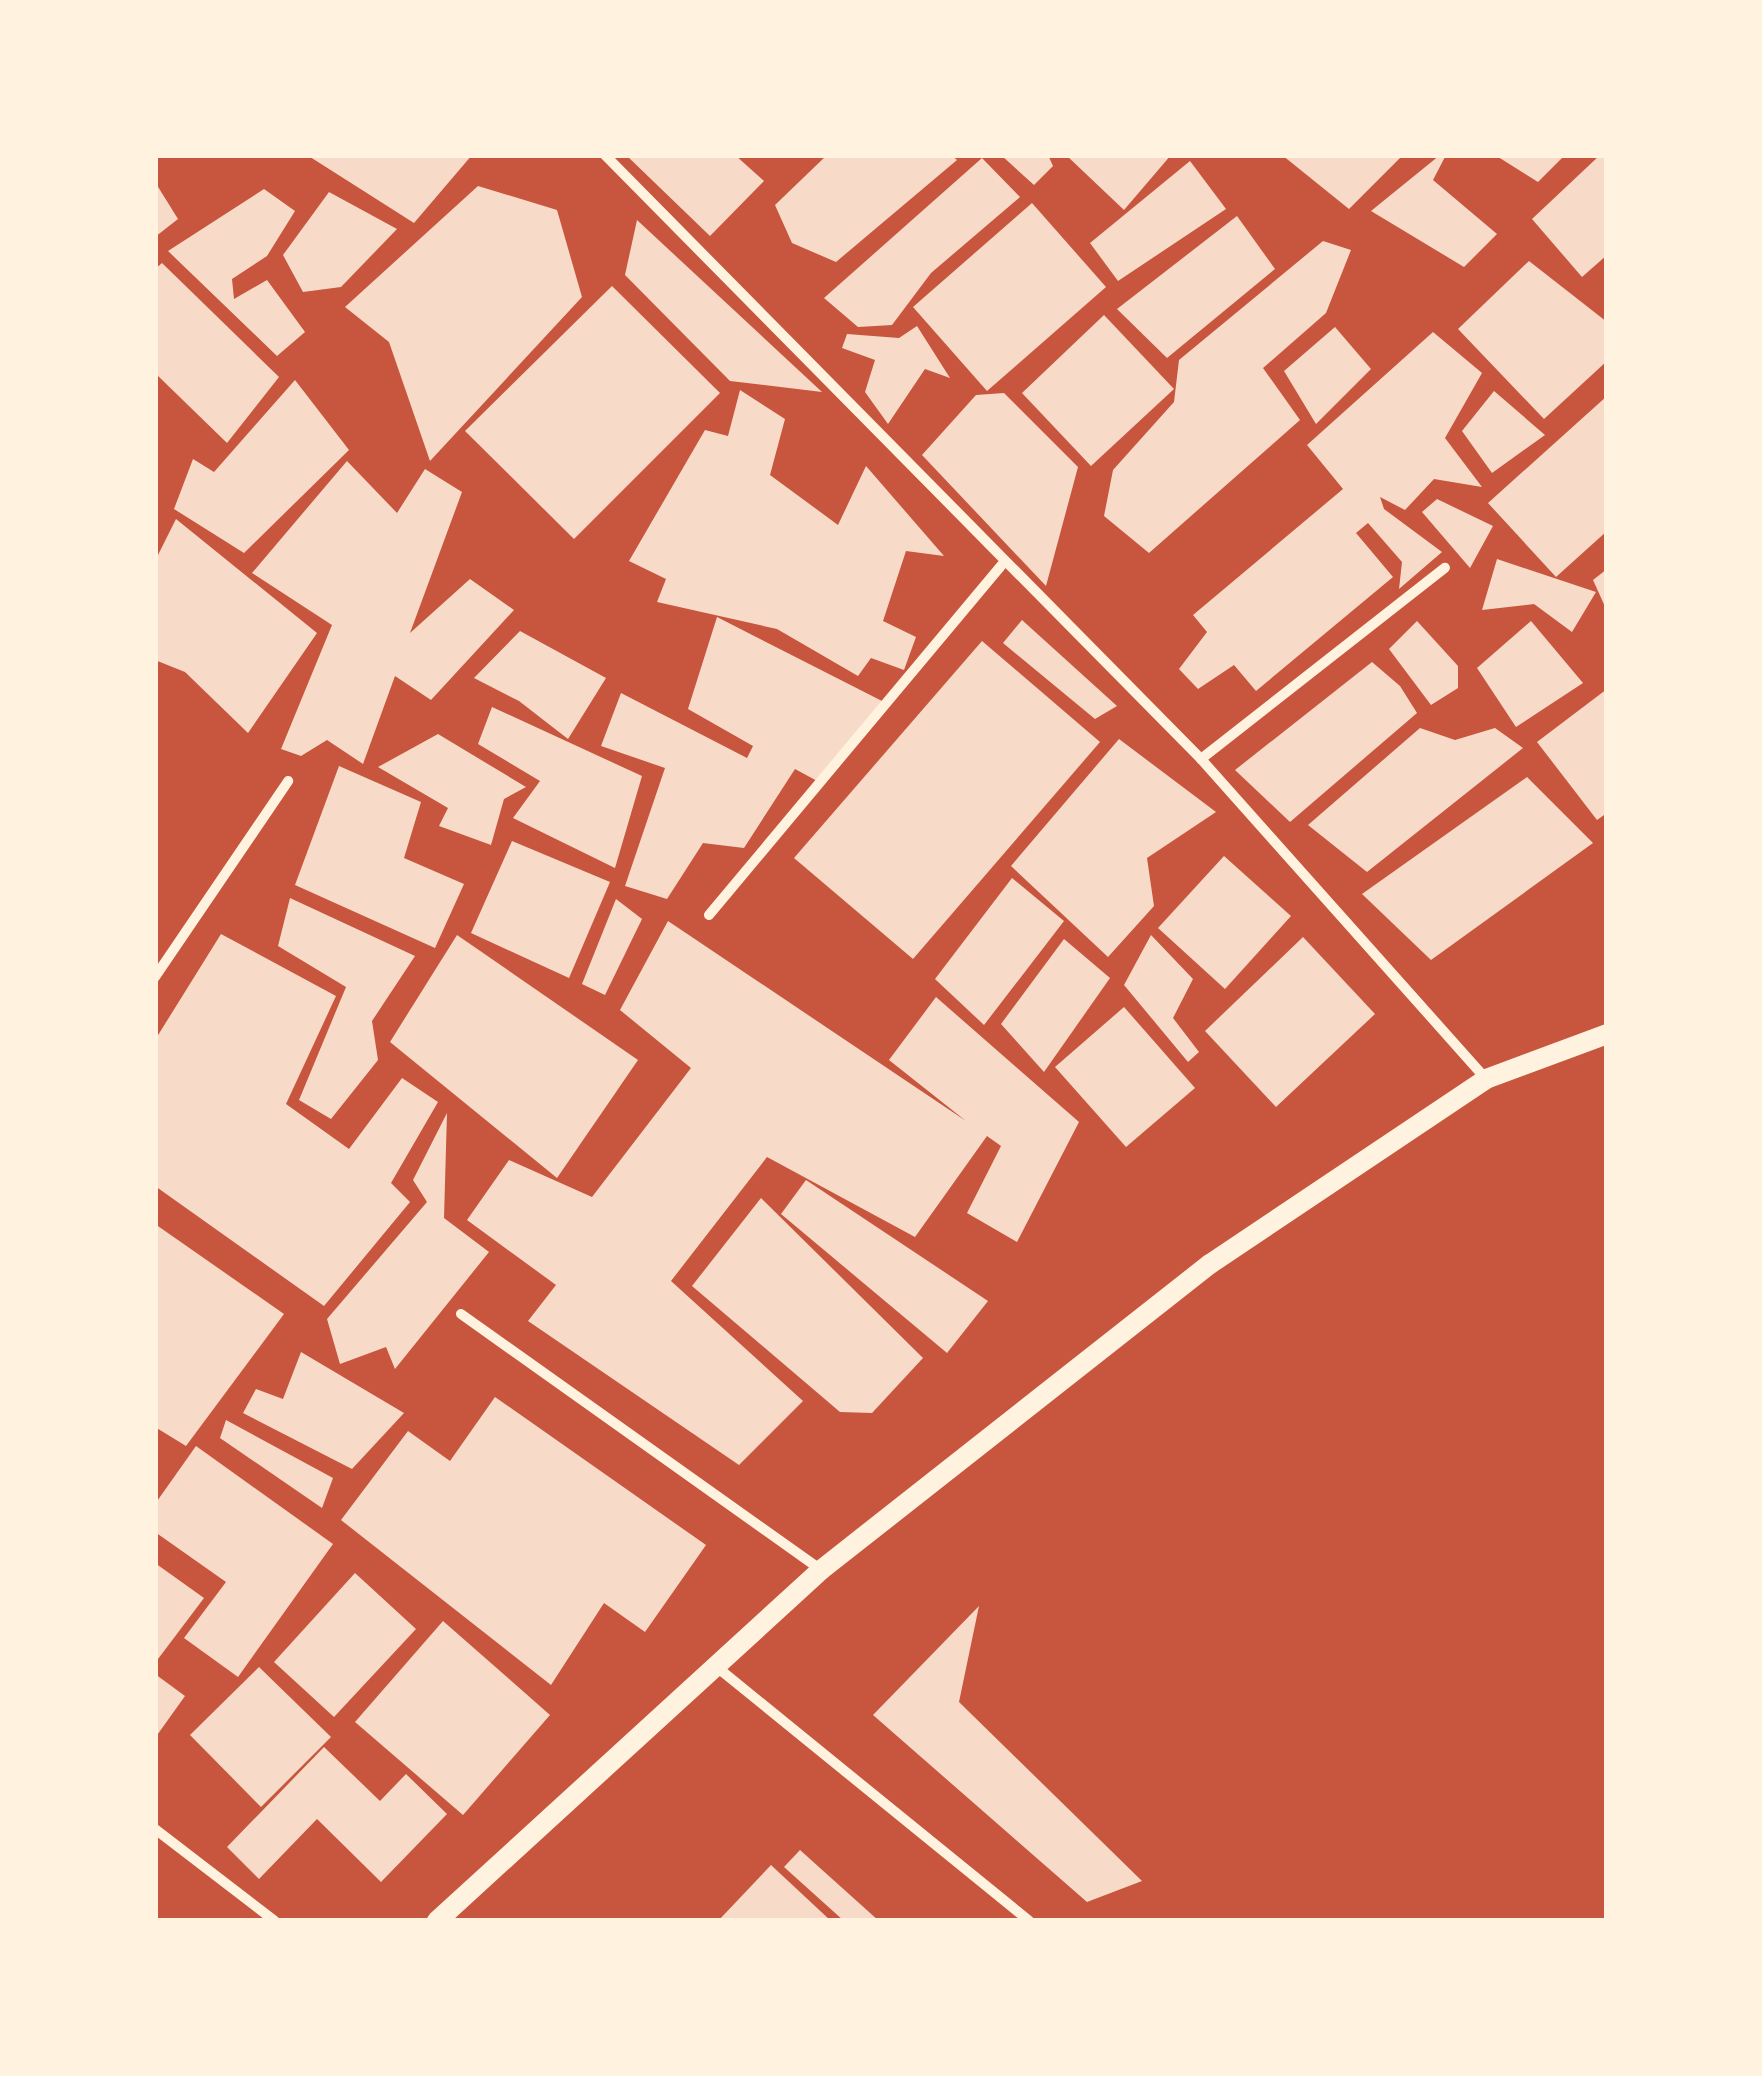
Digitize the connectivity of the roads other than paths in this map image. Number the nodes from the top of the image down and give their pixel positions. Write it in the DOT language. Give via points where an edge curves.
graph roads {
  1 [pos="604,155"];
  2 [pos="1002,565"];
  3 [pos="1446,568"];
  4 [pos="1201,759"];
  5 [pos="288,781"];
  6 [pos="709,915"];
  7 [pos="155,977"];
  8 [pos="1607,1034"];
  9 [pos="1486,1079"];
  10 [pos="461,1314"];
  11 [pos="821,1570"];
  12 [pos="718,1668"];
  13 [pos="155,1829"];
  14 [pos="275,1921"];
  15 [pos="438,1921"];
  16 [pos="1029,1921"];
  1 -- 2 [label="street"];
  2 -- 4 [label="street"];
  2 -- 6 [label="street"];
  3 -- 4 [label="street"];
  4 -- 9 [label="street"];
  5 -- 7 [label="street"];
  8 -- 9 [label="main road"];
  9 -- 11 [label="main road" via="1210,1264"];
  10 -- 11 [label="street"];
  11 -- 12 [label="main road"];
  12 -- 15 [label="main road"];
  12 -- 16 [label="street"];
  13 -- 14 [label="street"];
}
